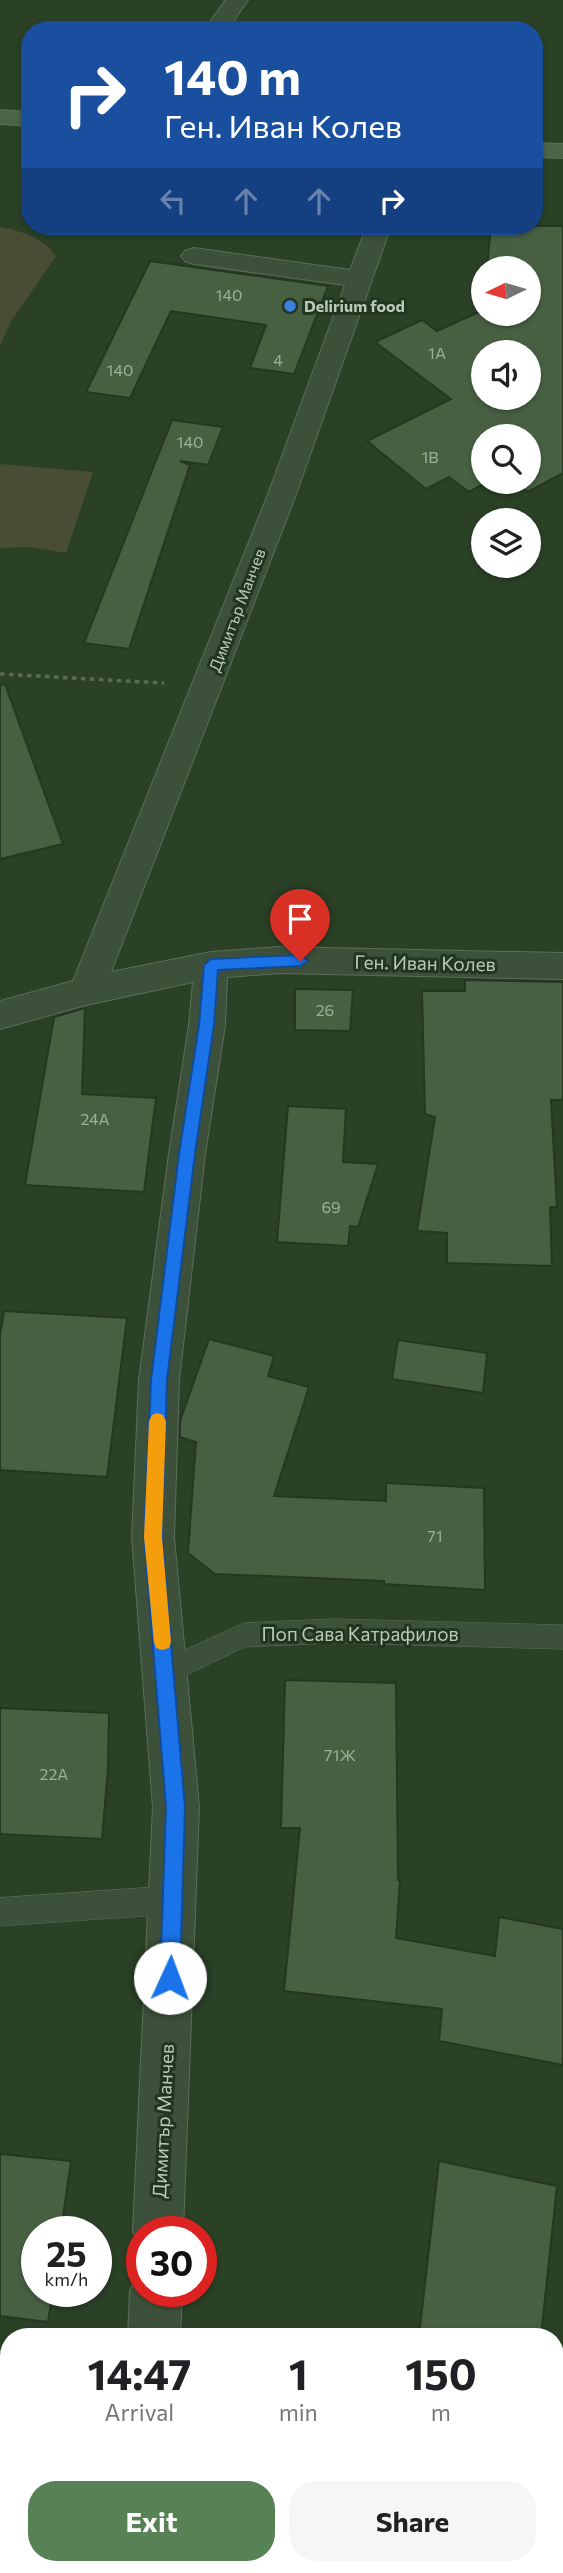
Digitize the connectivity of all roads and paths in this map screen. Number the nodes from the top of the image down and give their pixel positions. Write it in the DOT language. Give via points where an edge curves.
graph roads {
  1 [pos="237,0"];
  2 [pos="222,21"];
  3 [pos="0,117"];
  4 [pos="21,118"];
  5 [pos="543,150"];
  6 [pos="563,151"];
  7 [pos="376,235"];
  8 [pos="194,256"];
  9 [pos="359,279"];
  10 [pos="0,674"];
  11 [pos="207,685"];
  12 [pos="211,965"];
  13 [pos="563,966"];
  14 [pos="86,991"];
  15 [pos="0,1014"];
  16 [pos="563,1637"];
  17 [pos="165,1672"];
  18 [pos="173,1900"];
  19 [pos="0,1912"];
  20 [pos="159,2216"];
  21 [pos="155,2307"];
  22 [pos="154,2328"];
  1 -- 2 [label="street"];
  3 -- 4 [label="main road"];
  5 -- 6 [label="main road"];
  7 -- 9 [label="street, Димитър Манчев"];
  8 -- 9 [label="street"];
  9 -- 11 [label="street, Димитър Манчев"];
  10 -- 11 [label="path"];
  11 -- 14 [label="street, Димитър Манчев"];
  12 -- 13 [label="street, Ген. Иван Колев" via="279,960"];
  12 -- 14 [label="street, Ген. Иван Колев"];
  12 -- 17 [label="street, Димитър Манчев" via="159,1380 153,1537"];
  14 -- 15 [label="street, Ген. Иван Колев"];
  16 -- 17 [label="lane, Поп Сава Катрафилов" via="334,1631 244,1635"];
  17 -- 18 [label="street, Димитър Манчев" via="176,1807"];
  18 -- 19 [label="lane"];
  18 -- 20 [label="street, Димитър Манчев"];
  21 -- 22 [label="street"];
}
